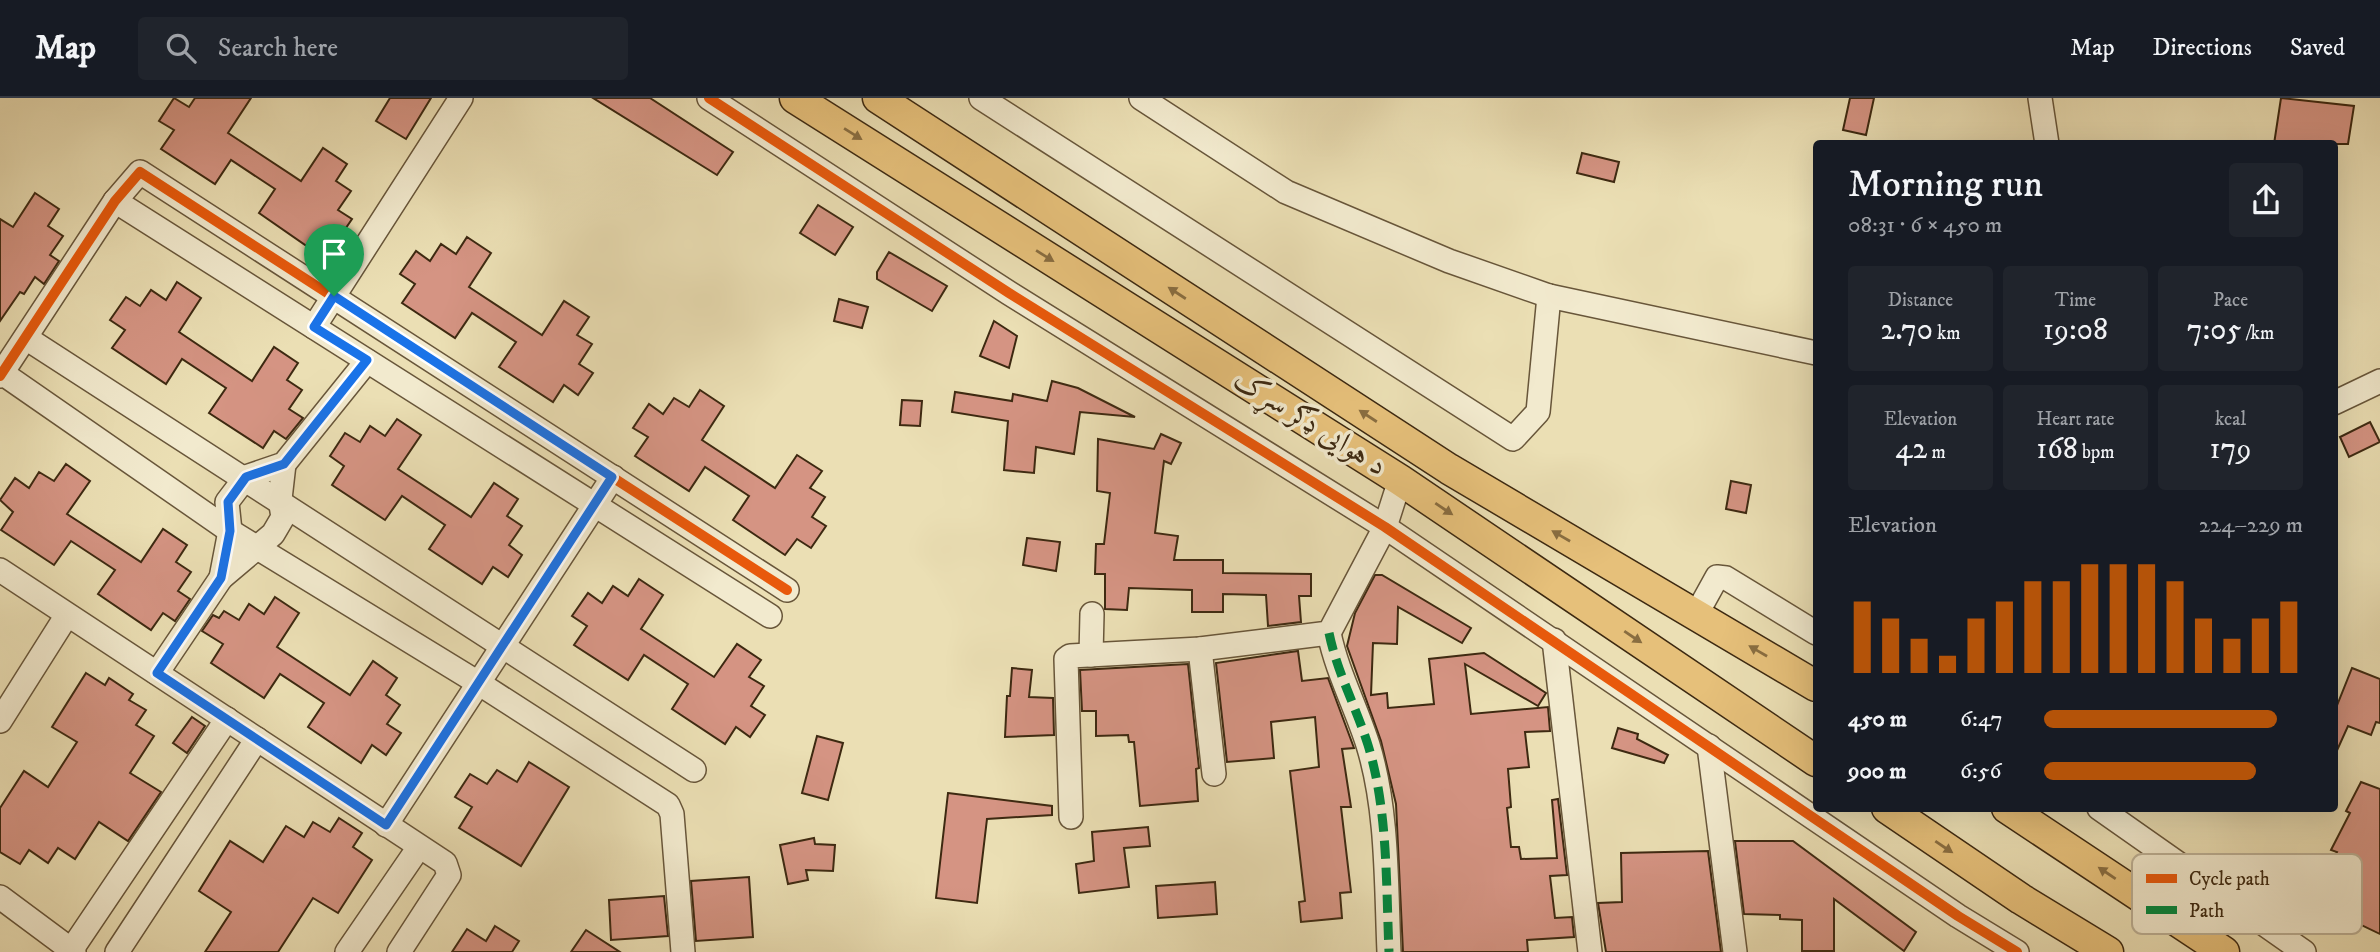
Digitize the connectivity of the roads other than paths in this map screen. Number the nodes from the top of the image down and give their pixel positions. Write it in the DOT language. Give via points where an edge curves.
graph roads {
  1 [pos="461,98"];
  2 [pos="795,98"];
  3 [pos="878,98"];
  4 [pos="981,98"];
  5 [pos="1141,98"];
  6 [pos="2040,98"];
  7 [pos="716,100"];
  8 [pos="2047,140"];
  9 [pos="115,201"];
  10 [pos="334,296"];
  11 [pos="1549,296"];
  12 [pos="314,327"];
  13 [pos="26,338"];
  14 [pos="1813,352"];
  15 [pos="367,360"];
  16 [pos="1,374"];
  17 [pos="2380,381"];
  18 [pos="2338,401"];
  19 [pos="284,464"];
  20 [pos="246,477"];
  21 [pos="612,477"];
  22 [pos="1400,480"];
  23 [pos="280,499"];
  24 [pos="594,505"];
  25 [pos="1385,527"];
  26 [pos="230,531"];
  27 [pos="258,547"];
  28 [pos="0,570"];
  29 [pos="221,578"];
  30 [pos="787,590"];
  31 [pos="1092,614"];
  32 [pos="68,615"];
  33 [pos="1696,615"];
  34 [pos="770,616"];
  35 [pos="1813,631"];
  36 [pos="1329,634"];
  37 [pos="1554,640"];
  38 [pos="504,646"];
  39 [pos="1200,649"];
  40 [pos="1091,655"];
  41 [pos="157,673"];
  42 [pos="480,684"];
  43 [pos="1813,684"];
  44 [pos="226,719"];
  45 [pos="0,721"];
  46 [pos="257,739"];
  47 [pos="1709,746"];
  48 [pos="1813,759"];
  49 [pos="694,770"];
  50 [pos="1214,774"];
  51 [pos="1893,812"];
  52 [pos="2013,812"];
  53 [pos="2105,812"];
  54 [pos="1071,817"];
  55 [pos="386,825"];
  56 [pos="419,846"];
  57 [pos="2164,854"];
  58 [pos="2132,891"];
  59 [pos="0,897"];
  60 [pos="2197,934"];
  61 [pos="2278,934"];
  62 [pos="71,951"];
  63 [pos="117,952"];
  64 [pos="347,952"];
  65 [pos="399,952"];
  66 [pos="683,952"];
  67 [pos="1389,952"];
  68 [pos="1590,952"];
  69 [pos="1735,952"];
  70 [pos="2017,952"];
  71 [pos="2108,952"];
  72 [pos="2224,952"];
  73 [pos="2304,952"];
  1 -- 10 [label="street"];
  2 -- 22 [label="main road, د هوایی ډګر سړک, one-way"];
  33 -- 3 [label="main road, د هوایی ډګر سړک, one-way" via="1449,469"];
  4 -- 11 [label="street" via="1513,439 1538,412"];
  5 -- 11 [label="street" via="1286,192 1449,261"];
  6 -- 8 [label="street"];
  7 -- 25 [label="street" via="1009,293"];
  9 -- 10 [label="street" via="140,172"];
  9 -- 12 [label="street"];
  9 -- 13 [label="street"];
  10 -- 12 [label="street"];
  10 -- 21 [label="street"];
  11 -- 14 [label="street"];
  12 -- 15 [label="street"];
  13 -- 16 [label="street"];
  13 -- 20 [label="street"];
  15 -- 19 [label="street"];
  15 -- 24 [label="street"];
  16 -- 26 [label="street"];
  17 -- 18 [label="street"];
  19 -- 20 [label="street"];
  19 -- 23 [label="street"];
  20 -- 23 [label="street"];
  20 -- 26 [label="street" via="228,502"];
  21 -- 24 [label="street"];
  21 -- 30 [label="street"];
  22 -- 25 [label="street"];
  22 -- 48 [label="main road, د هوایی ډګر سړک, one-way"];
  23 -- 27 [label="street" via="282,517 273,534"];
  23 -- 38 [label="street"];
  24 -- 34 [label="street"];
  24 -- 38 [label="street"];
  25 -- 36 [label="street"];
  25 -- 37 [label="street"];
  26 -- 27 [label="street"];
  26 -- 29 [label="street"];
  27 -- 29 [label="street"];
  27 -- 42 [label="street"];
  28 -- 32 [label="street"];
  29 -- 41 [label="street"];
  31 -- 40 [label="street"];
  32 -- 41 [label="street"];
  32 -- 45 [label="street"];
  33 -- 35 [label="street" via="1717,577 1726,578"];
  43 -- 33 [label="main road, د هوایی ډګر سړک, one-way"];
  36 -- 39 [label="street"];
  36 -- 67 [label="street" via="1380,794"];
  37 -- 47 [label="street"];
  37 -- 68 [label="street"];
  38 -- 42 [label="street"];
  38 -- 49 [label="street"];
  39 -- 40 [label="street"];
  39 -- 50 [label="street"];
  40 -- 54 [label="street" via="1066,659"];
  41 -- 44 [label="street"];
  42 -- 55 [label="street"];
  42 -- 66 [label="street" via="668,805"];
  44 -- 46 [label="street"];
  44 -- 62 [label="street"];
  46 -- 55 [label="street"];
  46 -- 63 [label="street"];
  47 -- 69 [label="street"];
  47 -- 70 [label="street"];
  51 -- 71 [label="main road, one-way"];
  58 -- 52 [label="main road, one-way"];
  53 -- 57 [label="street"];
  55 -- 56 [label="street"];
  56 -- 64 [label="street"];
  56 -- 65 [label="street" via="445,863 449,875"];
  59 -- 62 [label="street"];
  72 -- 60 [label="main road, one-way"];
  61 -- 73 [label="street"];
}
